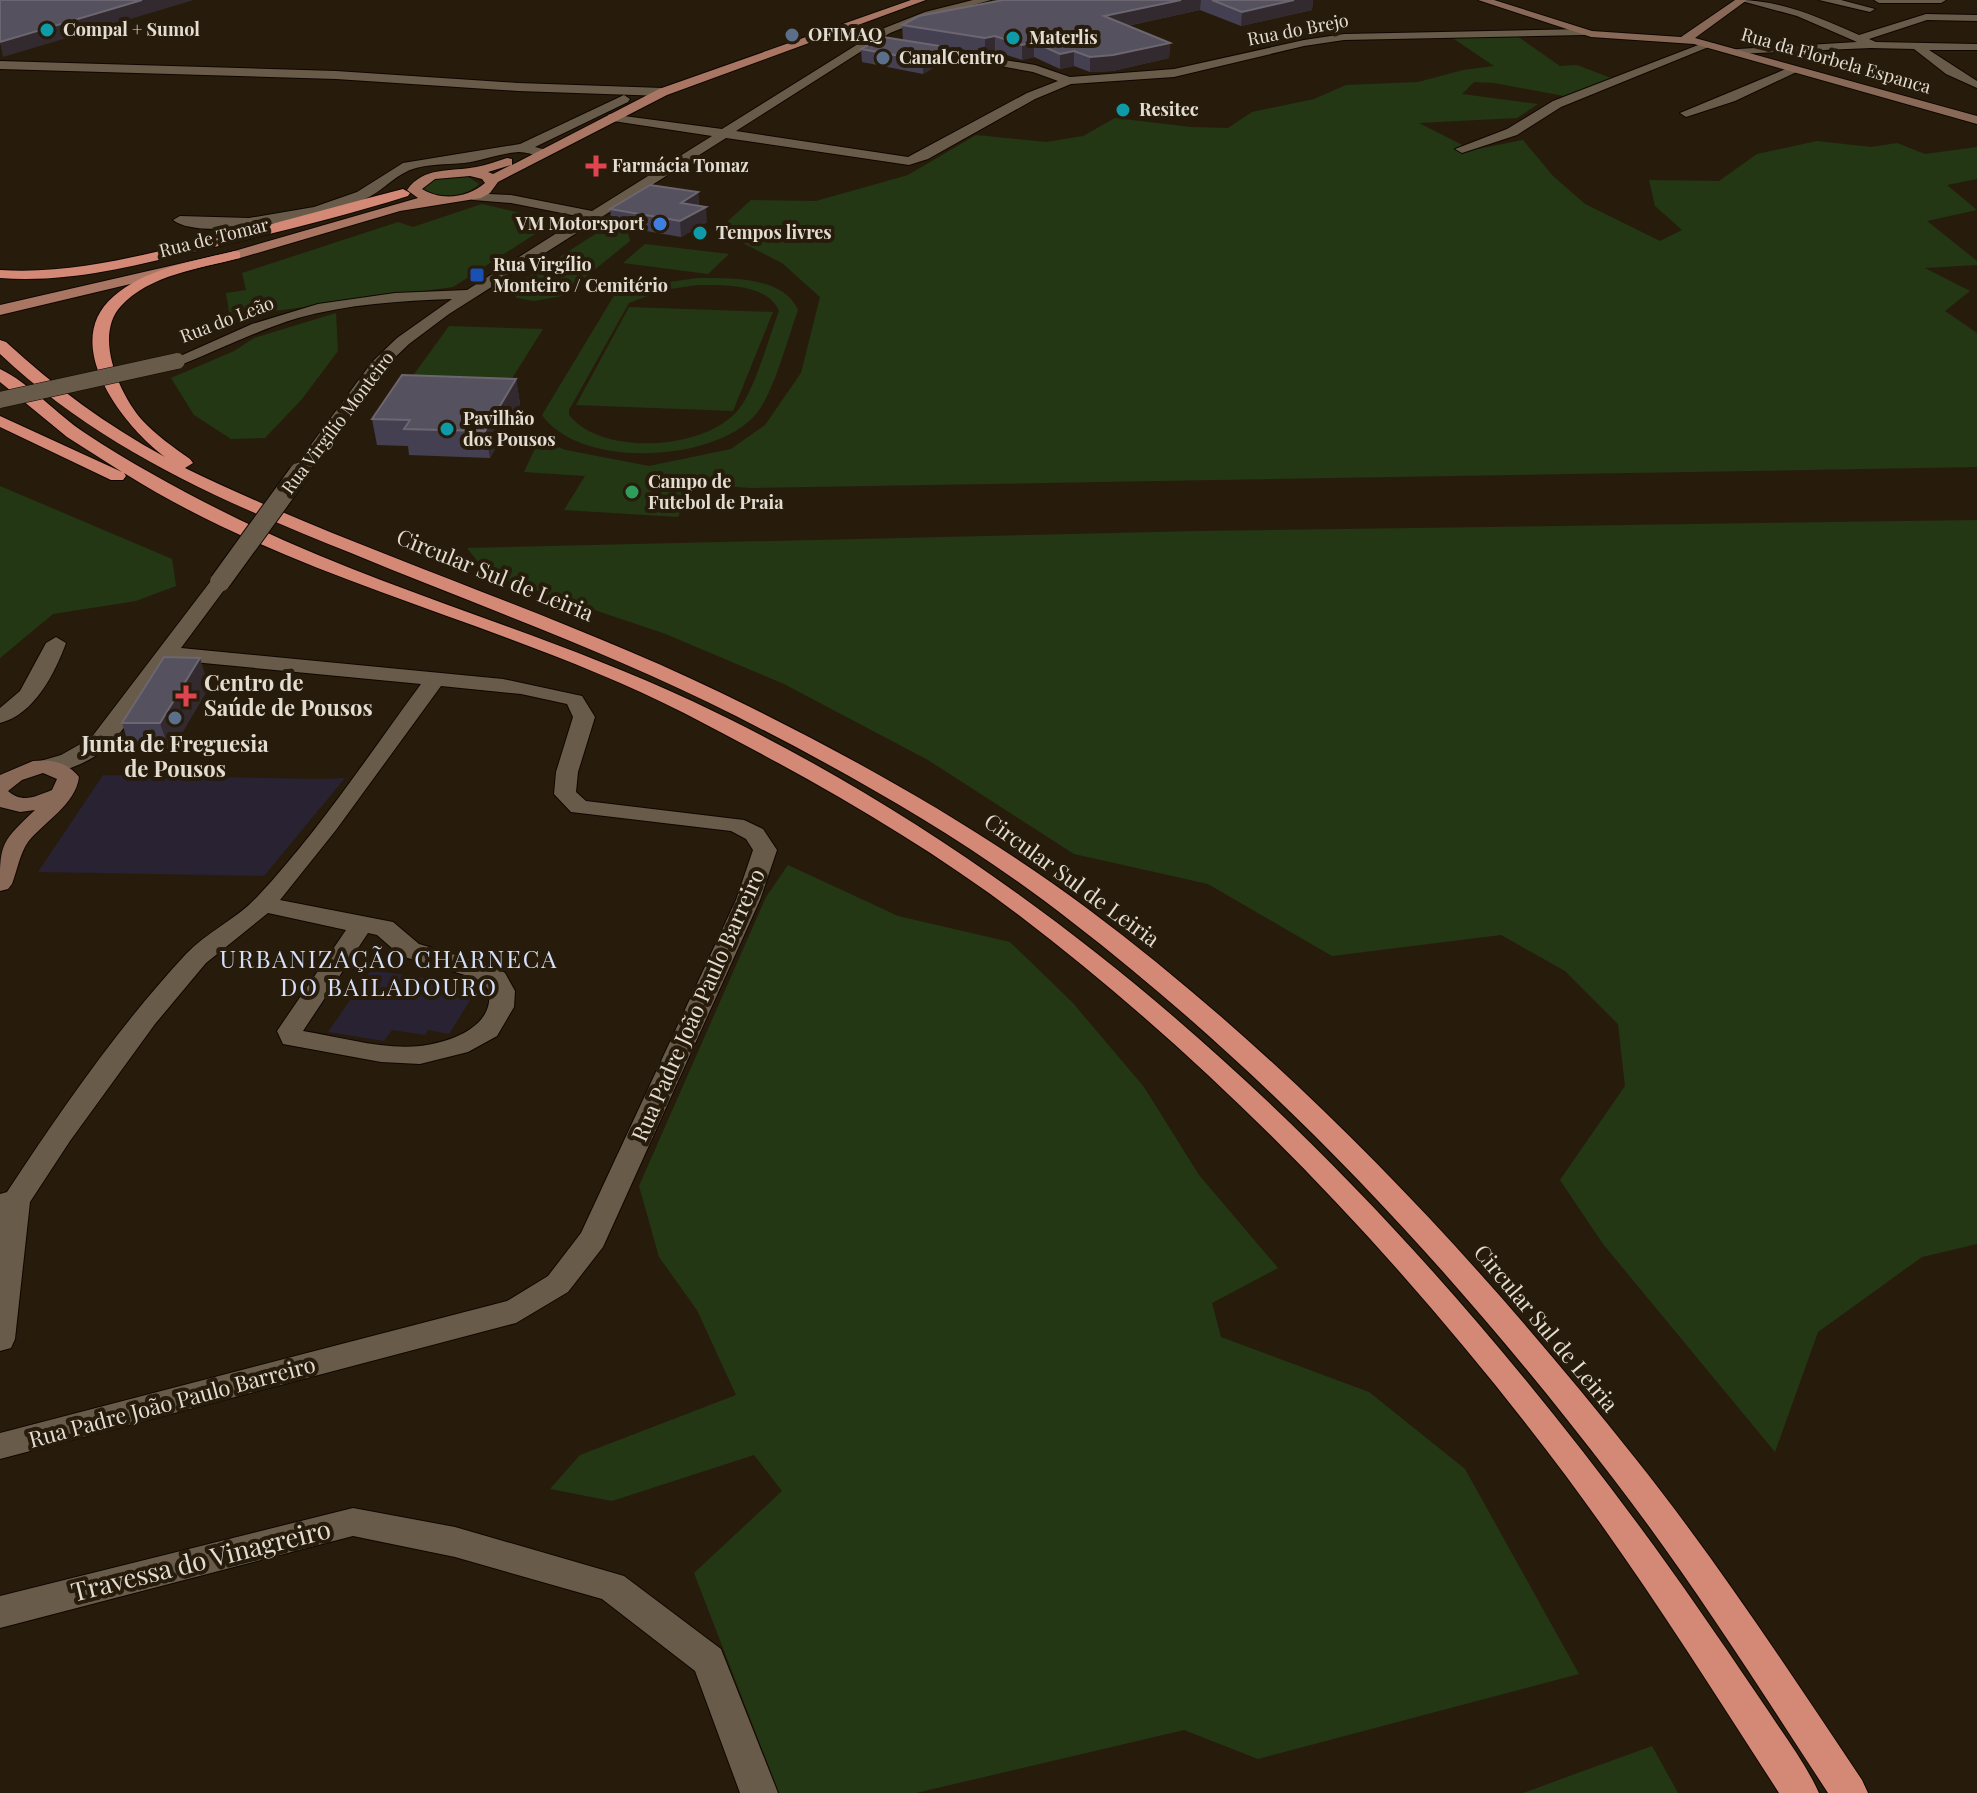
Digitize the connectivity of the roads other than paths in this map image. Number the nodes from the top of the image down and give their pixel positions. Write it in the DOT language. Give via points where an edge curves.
graph roads {
  1 [pos="921,0"];
  2 [pos="986,0"];
  3 [pos="1483,0"];
  4 [pos="1743,0"];
  5 [pos="1824,0"];
  6 [pos="1879,0"];
  7 [pos="1941,0"];
  8 [pos="1870,9"];
  9 [pos="1977,18"];
  10 [pos="1584,32"];
  11 [pos="1860,38"];
  12 [pos="1685,39"];
  13 [pos="870,41"];
  14 [pos="886,44"];
  15 [pos="1710,44"];
  16 [pos="1874,45"];
  17 [pos="901,46"];
  18 [pos="1918,47"];
  19 [pos="1977,47"];
  20 [pos="1738,52"];
  21 [pos="0,65"];
  22 [pos="1797,69"];
  23 [pos="1069,81"];
  24 [pos="1976,85"];
  25 [pos="643,89"];
  26 [pos="663,92"];
  27 [pos="1686,113"];
  28 [pos="613,117"];
  29 [pos="1977,120"];
  30 [pos="727,135"];
  31 [pos="1462,149"];
  32 [pos="533,152"];
  33 [pos="471,172"];
  34 [pos="490,184"];
  35 [pos="409,190"];
  36 [pos="473,196"];
  37 [pos="435,199"];
  38 [pos="511,199"];
  39 [pos="596,216"];
  40 [pos="180,220"];
  41 [pos="235,255"];
  42 [pos="0,274"];
  43 [pos="472,294"];
  44 [pos="30,300"];
  45 [pos="0,303"];
  46 [pos="0,310"];
  47 [pos="0,345"];
  48 [pos="0,374"];
  49 [pos="0,400"];
  50 [pos="0,421"];
  51 [pos="239,501"];
  52 [pos="211,513"];
  53 [pos="56,643"];
  54 [pos="167,653"];
  55 [pos="435,680"];
  56 [pos="0,717"];
  57 [pos="99,743"];
  58 [pos="34,768"];
  59 [pos="0,769"];
  60 [pos="63,788"];
  61 [pos="2,795"];
  62 [pos="16,841"];
  63 [pos="0,884"];
  64 [pos="264,904"];
  65 [pos="362,924"];
  66 [pos="8,1202"];
  67 [pos="0,1339"];
  68 [pos="0,1446"];
  69 [pos="0,1612"];
  70 [pos="759,1793"];
  71 [pos="1800,1793"];
  72 [pos="1849,1793"];
  1 -- 26 [label="main road, Rua de Tomar"];
  2 -- 13 [label="street, Rua Virgílio Monteiro" via="918,17"];
  3 -- 10 [label="street, Rua da Florbela Espanca"];
  4 -- 11 [label="street" via="1801,14"];
  4 -- 12 [label="street"];
  5 -- 8 [label="street"];
  6 -- 7 [label="street"];
  9 -- 11 [label="street" via="1926,17"];
  10 -- 12 [label="street, Rua da Florbela Espanca"];
  10 -- 23 [label="street, Rua do Brejo" via="1344,37 1174,73"];
  11 -- 16 [label="street"];
  12 -- 15 [label="street, Rua da Florbela Espanca"];
  13 -- 14 [label="street"];
  13 -- 30 [label="street, Rua Virgílio Monteiro"];
  15 -- 20 [label="street, Rua da Florbela Espanca"];
  15 -- 31 [label="street" via="1557,104 1512,132"];
  16 -- 18 [label="street"];
  16 -- 20 [label="street"];
  17 -- 23 [label="street" via="1035,69"];
  18 -- 19 [label="street"];
  18 -- 24 [label="street"];
  20 -- 22 [label="street, Rua da Florbela Espanca"];
  21 -- 25 [label="street"];
  22 -- 27 [label="street"];
  22 -- 29 [label="street, Rua da Florbela Espanca"];
  23 -- 30 [label="street" via="909,161"];
  25 -- 26 [label="street"];
  25 -- 32 [label="street"];
  26 -- 28 [label="main road, Rua de Tomar"];
  28 -- 30 [label="street"];
  28 -- 32 [label="main road, Rua de Tomar"];
  30 -- 39 [label="street, Rua Virgílio Monteiro"];
  32 -- 33 [label="main road, Rua de Tomar"];
  32 -- 34 [label="main road, Rua de Tomar"];
  32 -- 40 [label="street" via="503,149 409,165 364,194 307,211 223,226"];
  33 -- 34 [label="main road, Rua de Tomar"];
  33 -- 35 [label="main road, Rua de Tomar" via="436,175"];
  34 -- 36 [label="main road, Rua de Tomar"];
  34 -- 38 [label="street"];
  35 -- 37 [label="main road"];
  35 -- 42 [label="highway" via="310,221 137,261 52,275"];
  35 -- 44 [label="main road, Rua de Tomar" via="358,212 251,244"];
  36 -- 37 [label="main road, Rua de Tomar"];
  36 -- 38 [label="street"];
  37 -- 41 [label="main road, Rua de Tomar"];
  38 -- 39 [label="street"];
  39 -- 43 [label="street, Rua Virgílio Monteiro"];
  41 -- 44 [label="main road, Rua de Tomar"];
  41 -- 51 [label="highway" via="136,288 110,308 103,335 106,365 131,418"];
  43 -- 49 [label="street, Rua do Leão, bridge" via="387,299 312,311 177,361"];
  43 -- 54 [label="street, Rua Virgílio Monteiro, bridge" via="385,357"];
  44 -- 45 [label="main road, Rua de Tomar"];
  44 -- 46 [label="main road, Rua de Tomar"];
  47 -- 51 [label="highway, Circular Sul de Leiria" via="31,377 107,432 186,478"];
  48 -- 52 [label="highway" via="86,442"];
  50 -- 52 [label="highway" via="186,509"];
  51 -- 72 [label="highway, Circular Sul de Leiria" via="613,653 796,738 918,807 1115,943 1297,1100 1470,1280 1635,1479"];
  52 -- 71 [label="highway" via="681,704 787,757 994,885 1144,1000 1338,1183 1484,1347 1615,1514"];
  53 -- 56 [label="street" via="34,685"];
  54 -- 55 [label="street, Rua Padre João Paulo Barreiro"];
  54 -- 57 [label="street, Rua Virgílio Monteiro"];
  55 -- 64 [label="street"];
  55 -- 68 [label="street, Rua Padre João Paulo Barreiro" via="504,684 575,700 584,717 565,794 579,807 736,825 755,834 765,850 748,900 593,1239 558,1284 516,1311"];
  57 -- 58 [label="street, Rua Virgílio Monteiro" via="69,760"];
  57 -- 60 [label="street, Rua Virgílio Monteiro" via="93,759"];
  58 -- 59 [label="street"];
  58 -- 60 [label="street" via="60,769"];
  58 -- 61 [label="street"];
  60 -- 61 [label="street" via="36,803"];
  60 -- 62 [label="street"];
  61 -- 62 [label="street" via="3,823"];
  62 -- 63 [label="street"];
  64 -- 65 [label="street"];
  64 -- 66 [label="street" via="197,957"];
  65 -- 65 [label="street" via="290,1031 292,1038 420,1055 459,1046 488,1030 501,1007 496,979 410,950 384,928"];
  66 -- 67 [label="street"];
  69 -- 70 [label="street, Travessa do Vinagreiro" via="353,1522 455,1542 612,1587 709,1660"];
}
